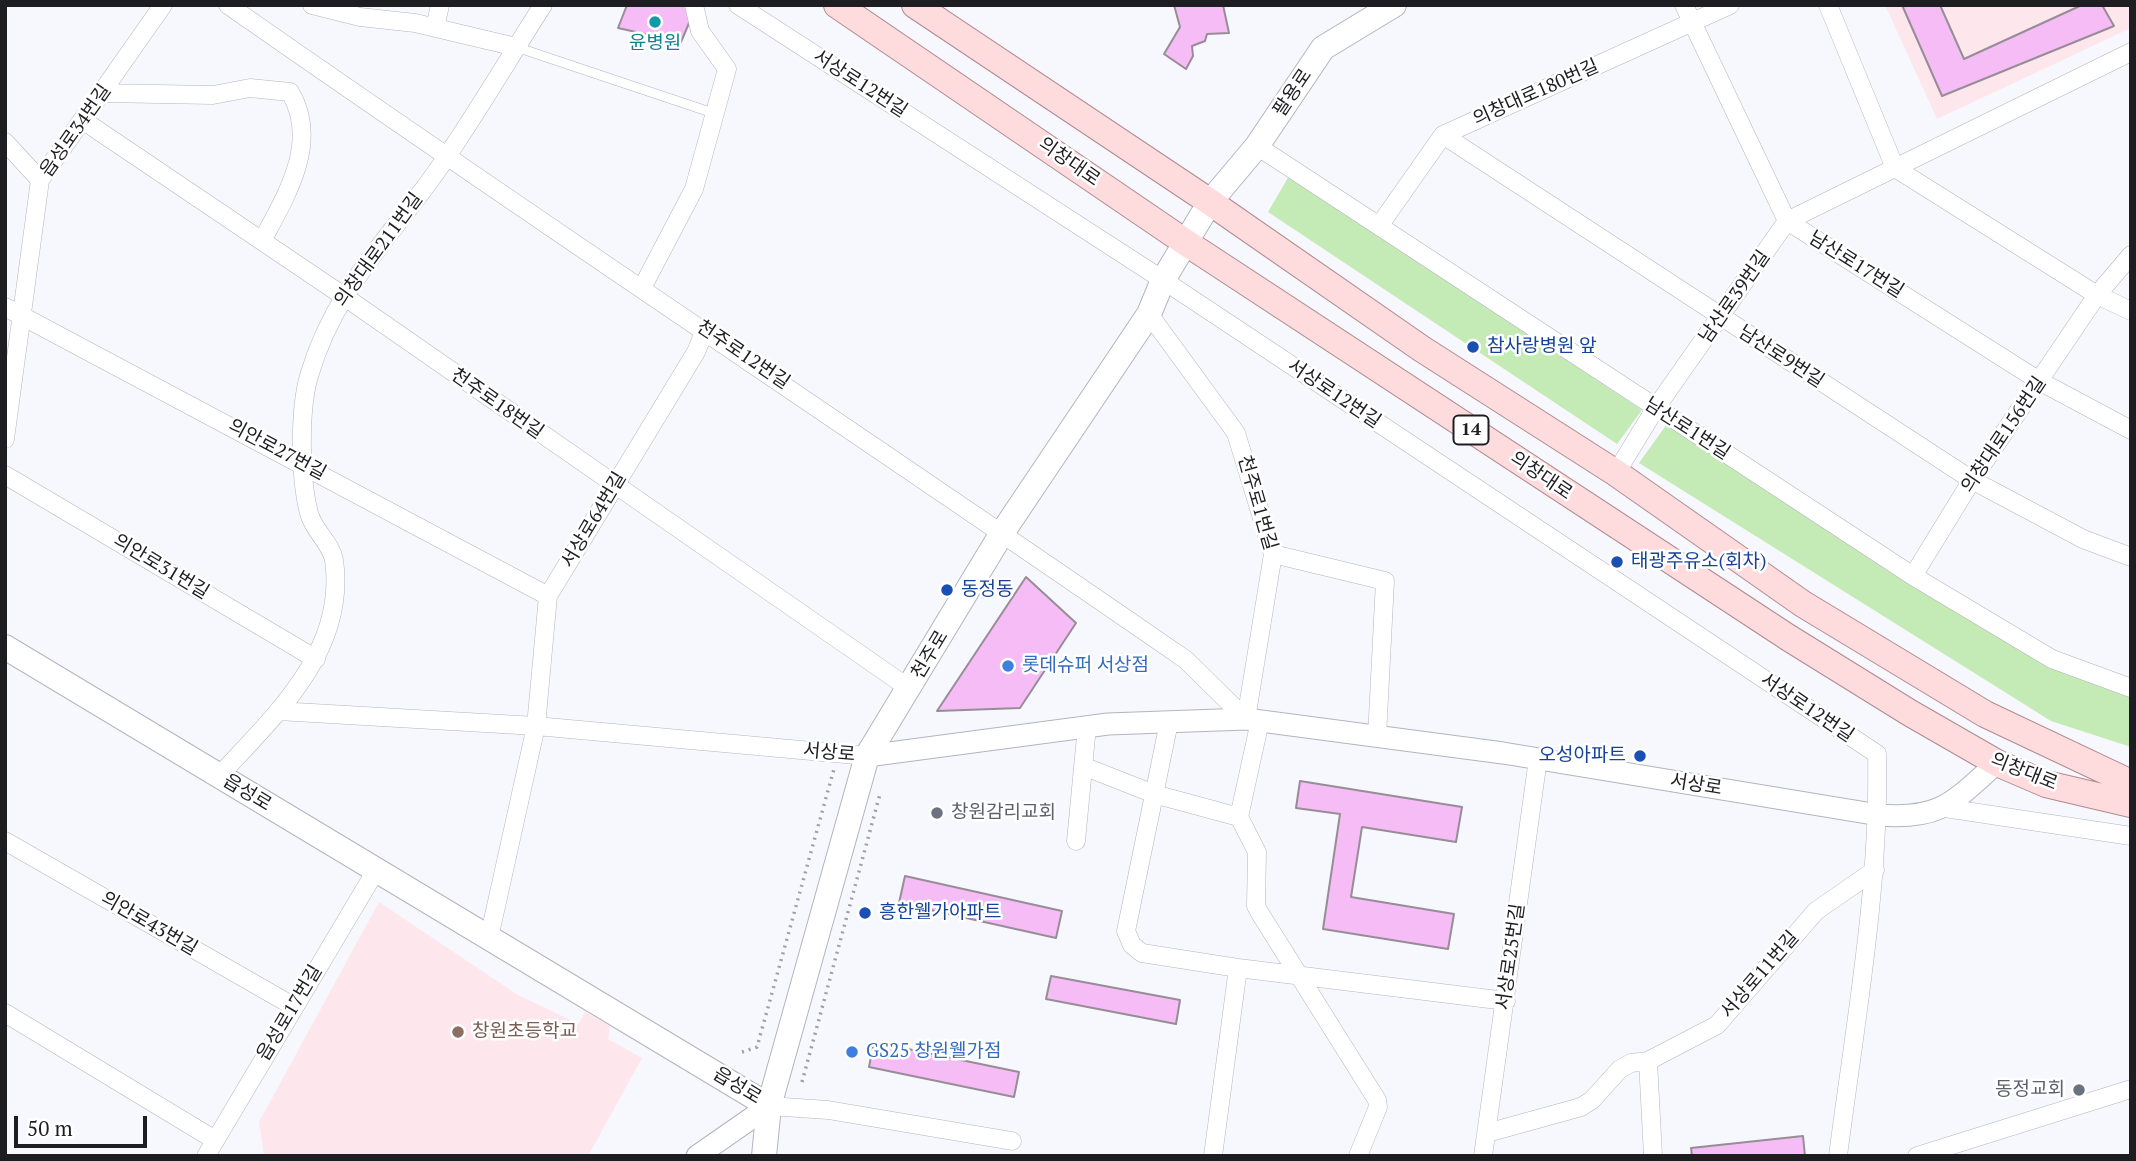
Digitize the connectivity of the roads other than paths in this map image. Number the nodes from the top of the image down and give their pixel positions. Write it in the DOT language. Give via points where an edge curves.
graph roads {
  1 [pos="163,5"];
  2 [pos="229,5"];
  3 [pos="312,5"];
  4 [pos="440,5"];
  5 [pos="543,5"];
  6 [pos="694,5"];
  7 [pos="738,5"];
  8 [pos="836,5"];
  9 [pos="915,5"];
  10 [pos="1394,5"];
  11 [pos="1684,5"];
  12 [pos="1730,5"];
  13 [pos="1828,5"];
  14 [pos="361,11"];
  15 [pos="1692,23"];
  16 [pos="435,28"];
  17 [pos="516,47"];
  18 [pos="2131,52"];
  19 [pos="103,93"];
  20 [pos="716,114"];
  21 [pos="83,121"];
  22 [pos="1443,135"];
  23 [pos="5,142"];
  24 [pos="1257,146"];
  25 [pos="445,157"];
  26 [pos="1895,168"];
  27 [pos="40,180"];
  28 [pos="1210,202"];
  29 [pos="1787,221"];
  30 [pos="1379,226"];
  31 [pos="262,241"];
  32 [pos="1185,242"];
  33 [pos="2131,255"];
  34 [pos="1163,281"];
  35 [pos="642,288"];
  36 [pos="342,295"];
  37 [pos="2097,295"];
  38 [pos="13,311"];
  39 [pos="2131,311"];
  40 [pos="1149,314"];
  41 [pos="1721,318"];
  42 [pos="705,330"];
  43 [pos="2040,383"];
  44 [pos="1655,409"];
  45 [pos="2131,430"];
  46 [pos="5,439"];
  47 [pos="301,462"];
  48 [pos="1616,473"];
  49 [pos="5,475"];
  50 [pos="1972,480"];
  51 [pos="614,486"];
  52 [pos="1002,533"];
  53 [pos="1273,554"];
  54 [pos="2131,557"];
  55 [pos="1913,576"];
  56 [pos="548,596"];
  57 [pos="5,647"];
  58 [pos="316,659"];
  59 [pos="2131,688"];
  60 [pos="910,689"];
  61 [pos="278,711"];
  62 [pos="1253,720"];
  63 [pos="1169,722"];
  64 [pos="536,726"];
  65 [pos="1087,726"];
  66 [pos="1377,737"];
  67 [pos="867,756"];
  68 [pos="1538,759"];
  69 [pos="1997,763"];
  70 [pos="1083,765"];
  71 [pos="219,776"];
  72 [pos="2131,783"];
  73 [pos="1154,794"];
  74 [pos="2131,804"];
  75 [pos="1945,808"];
  76 [pos="1879,815"];
  77 [pos="1239,817"];
  78 [pos="2131,836"];
  79 [pos="5,841"];
  80 [pos="1076,841"];
  81 [pos="1875,870"];
  82 [pos="375,872"];
  83 [pos="489,938"];
  84 [pos="1238,968"];
  85 [pos="1299,975"];
  86 [pos="1506,1001"];
  87 [pos="293,1006"];
  88 [pos="5,1013"];
  89 [pos="1648,1061"];
  90 [pos="2131,1089"];
  91 [pos="769,1106"];
  92 [pos="1487,1133"];
  93 [pos="1012,1141"];
  94 [pos="210,1148"];
  95 [pos="697,1156"];
  96 [pos="764,1156"];
  97 [pos="1213,1156"];
  98 [pos="1358,1156"];
  99 [pos="1483,1156"];
  100 [pos="1653,1156"];
  101 [pos="1838,1156"];
  102 [pos="1917,1156"];
  1 -- 19 [label="street, 읍성로34번길"];
  2 -- 25 [label="street, 천주로12번길"];
  3 -- 14 [label="street"];
  4 -- 16 [label="street"];
  5 -- 17 [label="street, 의창대로211번길"];
  6 -- 20 [label="street" via="700,31 727,69"];
  7 -- 34 [label="street, 서상로12번길"];
  8 -- 32 [label="main road, 의창대로 / 14"];
  9 -- 28 [label="main road, 의창대로 / 14"];
  10 -- 24 [label="main road, 팔용로" via="1323,48"];
  11 -- 15 [label="street, 남산로17번길"];
  12 -- 15 [label="street, 의창대로180번길"];
  13 -- 26 [label="street"];
  14 -- 16 [label="street"];
  15 -- 22 [label="street, 의창대로180번길"];
  15 -- 29 [label="street, 남산로17번길"];
  16 -- 17 [label="street"];
  17 -- 20 [label="lane"];
  17 -- 25 [label="street, 의창대로211번길"];
  18 -- 26 [label="street, 남산로39번길"];
  19 -- 21 [label="street, 읍성로34번길"];
  19 -- 31 [label="street" via="213,95 250,88 290,92 299,107 302,134 297,173"];
  20 -- 35 [label="street" via="694,190"];
  21 -- 27 [label="street, 읍성로34번길"];
  21 -- 31 [label="street, 천주로18번길"];
  22 -- 30 [label="street"];
  22 -- 41 [label="street, 남산로9번길"];
  23 -- 27 [label="street"];
  24 -- 28 [label="main road, 팔용로"];
  24 -- 30 [label="street, 남산로1번길"];
  25 -- 35 [label="street, 천주로12번길"];
  25 -- 36 [label="street, 의창대로211번길"];
  26 -- 29 [label="street, 남산로39번길"];
  26 -- 37 [label="street"];
  27 -- 38 [label="street, 읍성로34번길"];
  28 -- 32 [label="main road, 천주로"];
  28 -- 48 [label="main road, 의창대로 / 14" via="1422,349"];
  29 -- 41 [label="street, 남산로39번길"];
  29 -- 43 [label="street, 남산로17번길"];
  30 -- 44 [label="street, 남산로1번길"];
  31 -- 36 [label="street, 천주로18번길"];
  32 -- 34 [label="main road, 천주로"];
  32 -- 69 [label="main road, 의창대로 / 14" via="1777,631"];
  33 -- 37 [label="street, 의창대로156번길"];
  34 -- 40 [label="main road, 천주로"];
  34 -- 76 [label="street, 서상로12번길" via="1877,754"];
  35 -- 42 [label="street, 천주로12번길"];
  36 -- 47 [label="street, 의창대로211번길" via="308,379"];
  36 -- 51 [label="street, 천주로18번길"];
  37 -- 39 [label="street"];
  37 -- 43 [label="street, 의창대로156번길"];
  38 -- 46 [label="street, 읍성로34번길"];
  38 -- 47 [label="street, 의안로27번길"];
  40 -- 52 [label="main road, 천주로"];
  40 -- 53 [label="street, 천주로1번길" via="1236,433"];
  41 -- 44 [label="street, 남산로39번길"];
  41 -- 50 [label="street, 남산로9번길"];
  42 -- 51 [label="street, 서상로64번길"];
  42 -- 52 [label="street, 천주로12번길"];
  43 -- 45 [label="street, 남산로17번길"];
  43 -- 50 [label="street, 의창대로156번길"];
  44 -- 48 [label="street, 남산로39번길"];
  44 -- 55 [label="street, 남산로1번길"];
  47 -- 56 [label="street, 의안로27번길"];
  47 -- 58 [label="street, 의창대로211번길" via="309,515 334,558 333,621"];
  48 -- 72 [label="main road, 의창대로 / 14" via="1803,604 1985,714"];
  49 -- 58 [label="street, 의안로31번길"];
  50 -- 54 [label="street, 남산로9번길" via="2083,538"];
  50 -- 55 [label="street, 의창대로156번길"];
  51 -- 56 [label="street, 서상로64번길"];
  51 -- 60 [label="street, 천주로18번길"];
  52 -- 60 [label="main road, 천주로"];
  52 -- 62 [label="street, 천주로12번길" via="1186,660"];
  53 -- 62 [label="street, 천주로1번길"];
  53 -- 66 [label="street" via="1385,581"];
  55 -- 59 [label="street, 남산로1번길" via="2052,659"];
  56 -- 64 [label="street, 서상로64번길"];
  57 -- 71 [label="main road, 읍성로"];
  58 -- 61 [label="street, 의창대로211번길"];
  60 -- 67 [label="main road, 천주로"];
  61 -- 64 [label="street, 서상로"];
  61 -- 71 [label="street, 의창대로211번길"];
  62 -- 63 [label="street, 서상로"];
  62 -- 66 [label="street, 서상로"];
  62 -- 77 [label="street, 천주로1번길"];
  63 -- 65 [label="street, 서상로"];
  63 -- 73 [label="street"];
  64 -- 67 [label="street, 서상로"];
  64 -- 83 [label="street"];
  65 -- 67 [label="street, 서상로"];
  65 -- 70 [label="street"];
  66 -- 68 [label="street, 서상로"];
  67 -- 91 [label="main road, 천주로"];
  68 -- 76 [label="street, 서상로"];
  68 -- 86 [label="street, 서상로25번길"];
  69 -- 74 [label="main road, 의창대로 / 14" via="2046,784"];
  69 -- 75 [label="street, 서상로"];
  70 -- 73 [label="street"];
  70 -- 80 [label="street"];
  71 -- 82 [label="main road, 읍성로"];
  73 -- 77 [label="street"];
  73 -- 84 [label="street" via="1126,931 1132,945 1142,953"];
  75 -- 76 [label="street, 서상로" via="1910,817"];
  75 -- 78 [label="street"];
  76 -- 81 [label="street"];
  77 -- 85 [label="street" via="1257,852 1256,906"];
  79 -- 87 [label="street, 의안로43번길"];
  81 -- 89 [label="street, 서상로11번길" via="1816,911 1717,1025"];
  81 -- 101 [label="street"];
  82 -- 83 [label="main road, 읍성로"];
  82 -- 87 [label="street, 읍성로17번길"];
  83 -- 91 [label="main road, 읍성로"];
  84 -- 85 [label="street"];
  84 -- 97 [label="street"];
  85 -- 86 [label="street"];
  85 -- 98 [label="street" via="1377,1100"];
  86 -- 92 [label="street, 서상로25번길"];
  87 -- 94 [label="street, 읍성로17번길"];
  88 -- 94 [label="street"];
  89 -- 92 [label="street, 서상로11번길" via="1620,1069 1581,1107"];
  89 -- 100 [label="street"];
  90 -- 102 [label="street"];
  91 -- 93 [label="street" via="828,1110"];
  91 -- 95 [label="street"];
  91 -- 96 [label="main road, 천주로"];
  92 -- 99 [label="street, 서상로25번길"];
}
